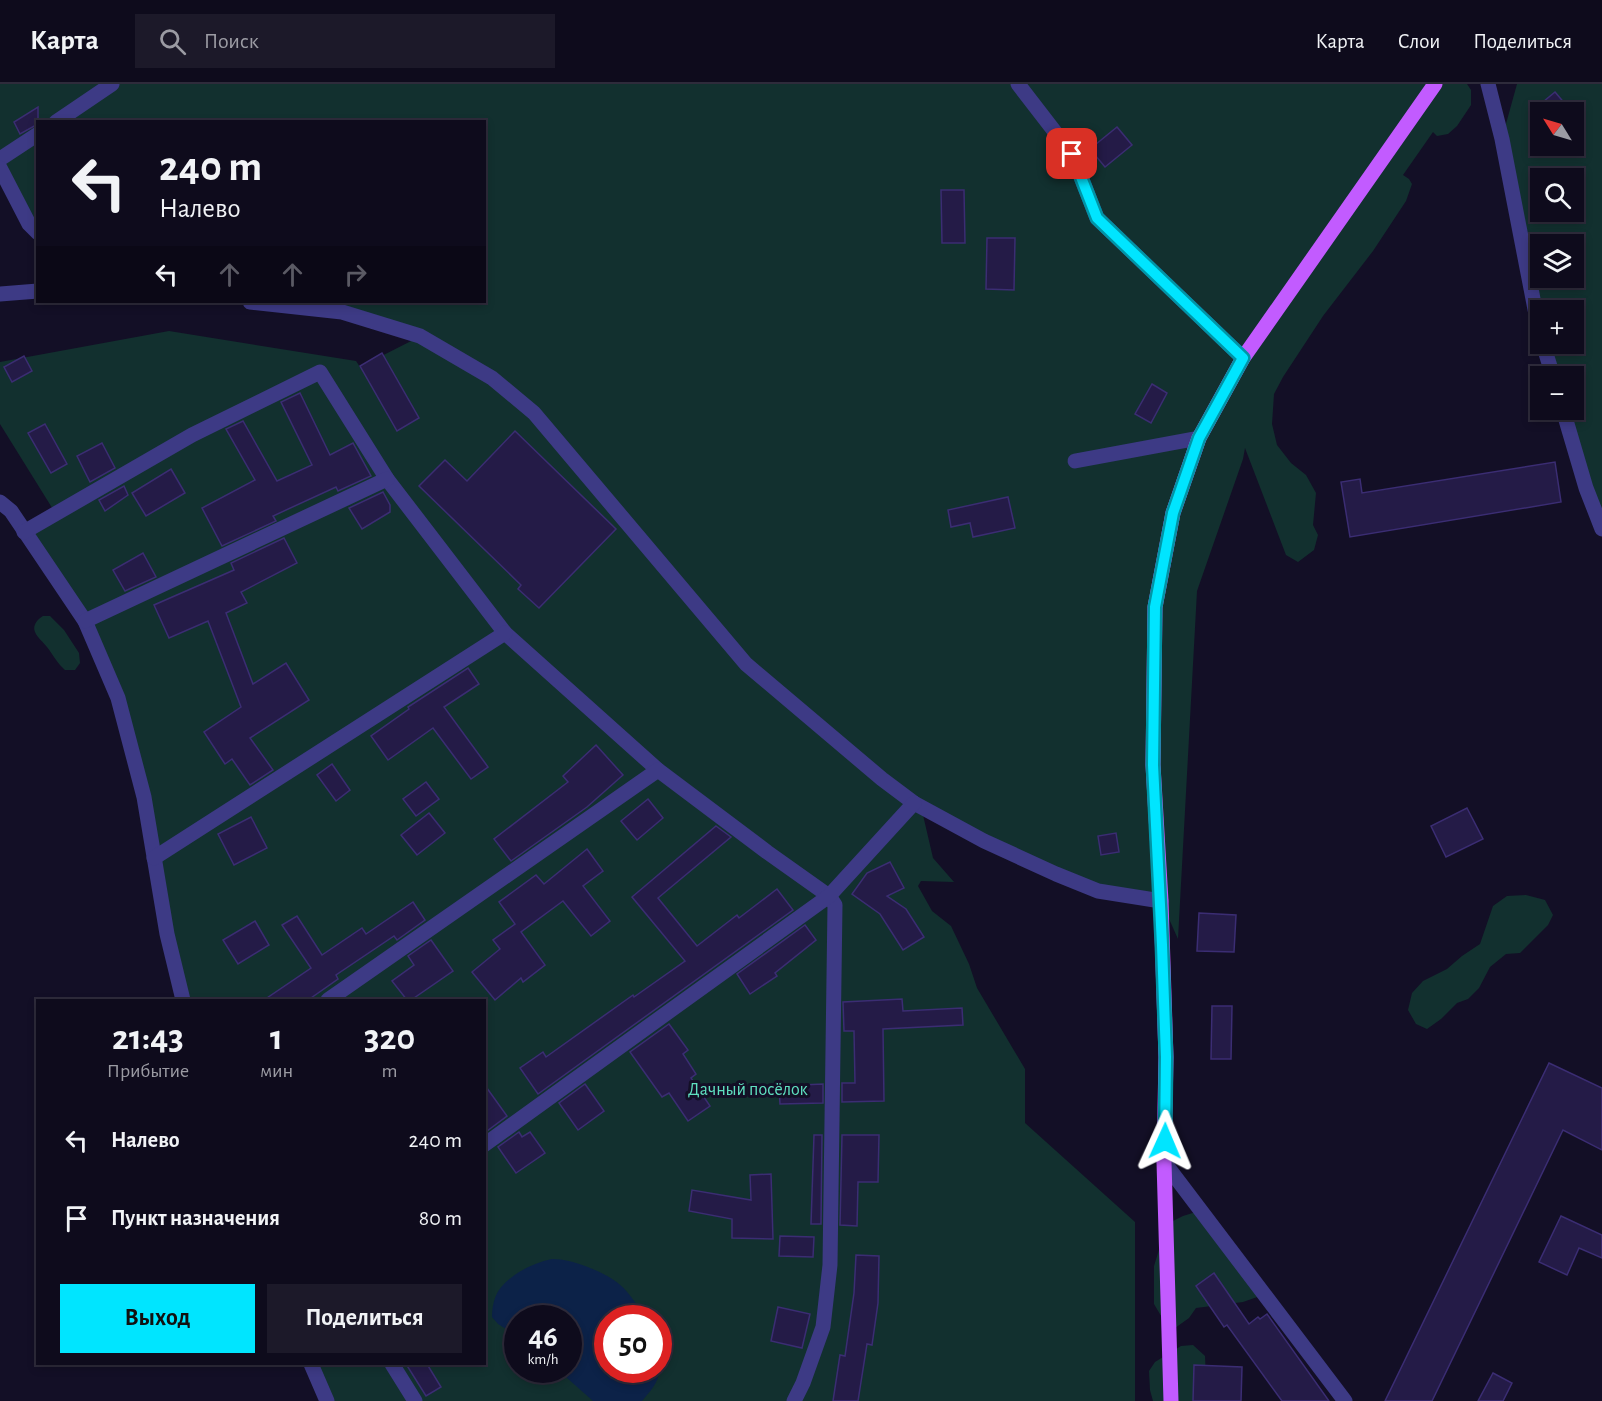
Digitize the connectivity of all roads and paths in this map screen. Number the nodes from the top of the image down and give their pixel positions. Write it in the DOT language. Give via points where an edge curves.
graph roads {
  1 [pos="112,84"];
  2 [pos="1018,84"];
  3 [pos="1436,84"];
  4 [pos="1488,84"];
  5 [pos="59,120"];
  6 [pos="36,135"];
  7 [pos="0,159"];
  8 [pos="0,168"];
  9 [pos="36,231"];
  10 [pos="36,291"];
  11 [pos="0,294"];
  12 [pos="1533,300"];
  13 [pos="259,303"];
  14 [pos="1243,358"];
  15 [pos="1566,420"];
  16 [pos="1199,438"];
  17 [pos="1075,461"];
  18 [pos="387,479"];
  19 [pos="0,502"];
  20 [pos="1602,529"];
  21 [pos="24,532"];
  22 [pos="85,621"];
  23 [pos="505,633"];
  24 [pos="658,770"];
  25 [pos="914,803"];
  26 [pos="154,858"];
  27 [pos="829,896"];
  28 [pos="1161,901"];
  29 [pos="183,999"];
  30 [pos="329,999"];
  31 [pos="486,1144"];
  32 [pos="1164,1162"];
  33 [pos="310,1365"];
  34 [pos="393,1365"];
  35 [pos="327,1401"];
  36 [pos="415,1401"];
  37 [pos="794,1401"];
  38 [pos="1171,1401"];
  39 [pos="1345,1401"];
  1 -- 5 [label="street"];
  2 -- 14 [label="street" via="1072,154 1097,218"];
  3 -- 14 [label="main road"];
  4 -- 12 [label="street"];
  6 -- 7 [label="street"];
  8 -- 9 [label="street"];
  10 -- 11 [label="street"];
  13 -- 25 [label="street" via="342,312 420,336 492,378 534,413 746,664"];
  14 -- 16 [label="main road"];
  15 -- 20 [label="street"];
  16 -- 17 [label="street"];
  16 -- 28 [label="main road" via="1173,513 1155,607 1153,765"];
  18 -- 21 [label="street" via="320,372 192,435"];
  18 -- 22 [label="street"];
  18 -- 23 [label="street"];
  19 -- 21 [label="street"];
  21 -- 22 [label="street"];
  22 -- 26 [label="street" via="118,698 144,796"];
  23 -- 24 [label="street"];
  23 -- 26 [label="street"];
  24 -- 27 [label="street"];
  24 -- 30 [label="street"];
  25 -- 27 [label="street"];
  25 -- 28 [label="street" via="984,841 1098,891"];
  26 -- 29 [label="street"];
  27 -- 31 [label="street"];
  27 -- 37 [label="street" via="835,905 830,1265 823,1327"];
  28 -- 32 [label="main road" via="1166,1057"];
  32 -- 38 [label="main road"];
  32 -- 39 [label="street"];
  33 -- 35 [label="street"];
  34 -- 36 [label="street"];
}
